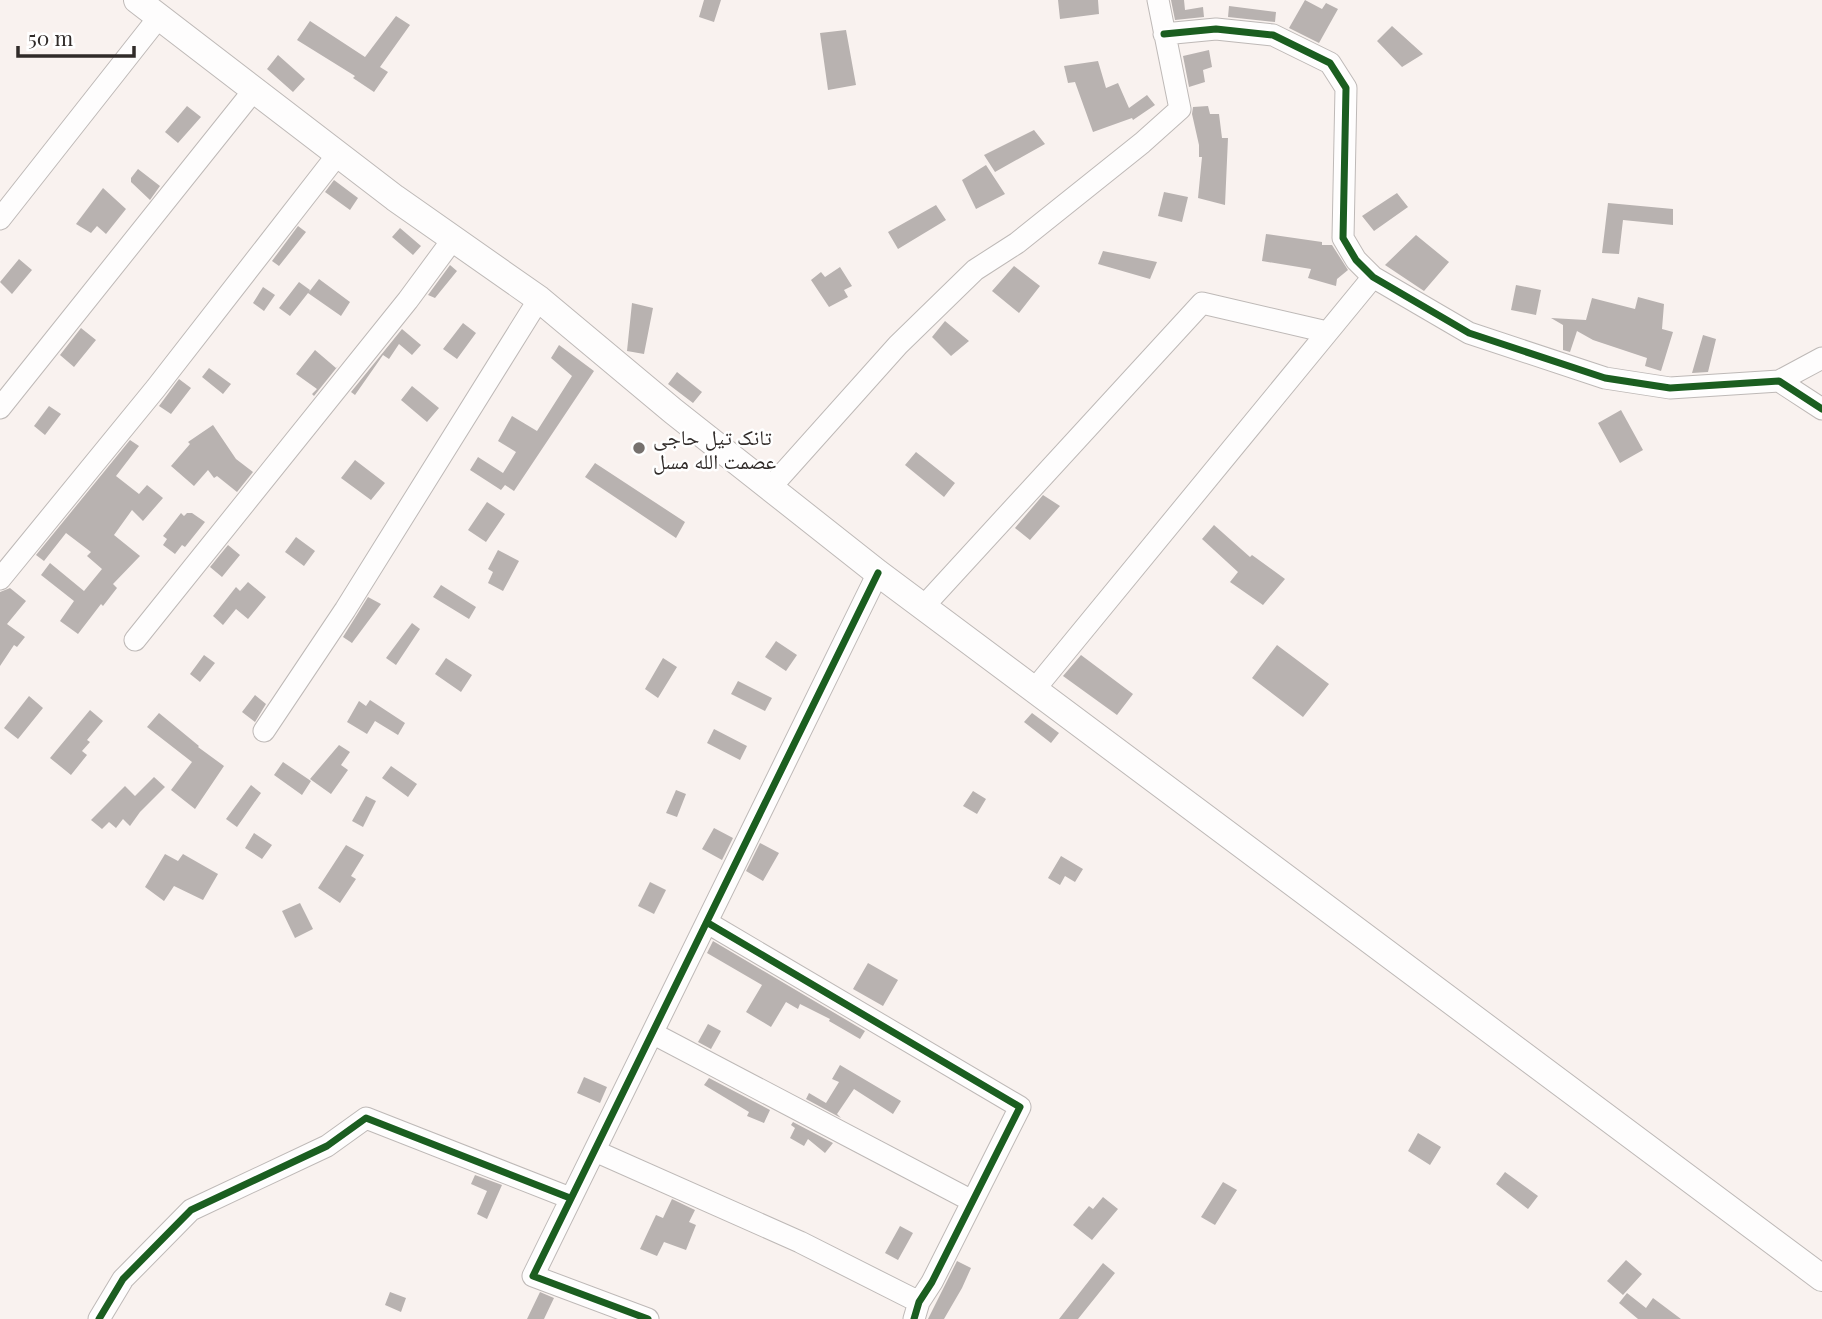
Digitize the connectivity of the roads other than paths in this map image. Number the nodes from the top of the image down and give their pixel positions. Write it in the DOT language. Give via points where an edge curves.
graph roads {
  1 [pos="137,0"];
  2 [pos="1158,0"];
  3 [pos="159,17"];
  4 [pos="1164,34"];
  5 [pos="254,90"];
  6 [pos="338,154"];
  7 [pos="0,219"];
  8 [pos="453,239"];
  9 [pos="1373,277"];
  10 [pos="539,299"];
  11 [pos="1327,332"];
  12 [pos="1822,358"];
  13 [pos="1779,381"];
  14 [pos="0,408"];
  15 [pos="1822,409"];
  16 [pos="770,488"];
  17 [pos="878,573"];
  18 [pos="0,579"];
  19 [pos="923,607"];
  20 [pos="135,640"];
  21 [pos="1034,690"];
  22 [pos="264,731"];
  23 [pos="708,923"];
  24 [pos="654,1034"];
  25 [pos="595,1151"];
  26 [pos="570,1198"];
  27 [pos="972,1201"];
  28 [pos="1822,1278"];
  29 [pos="917,1310"];
  30 [pos="99,1319"];
  31 [pos="648,1319"];
  1 -- 3 [label="main road"];
  2 -- 4 [label="street"];
  3 -- 5 [label="main road"];
  3 -- 7 [label="street"];
  4 -- 9 [label="street" via="1216,29 1273,35 1330,63 1346,88 1343,238"];
  4 -- 16 [label="street" via="1180,109 1017,243 975,270 898,345"];
  5 -- 6 [label="main road"];
  5 -- 14 [label="street"];
  6 -- 8 [label="main road"];
  6 -- 18 [label="street"];
  8 -- 10 [label="main road"];
  8 -- 20 [label="street"];
  9 -- 11 [label="street"];
  9 -- 13 [label="street" via="1469,333 1605,378 1670,388"];
  10 -- 16 [label="main road"];
  10 -- 22 [label="street"];
  11 -- 19 [label="street" via="1202,303"];
  11 -- 21 [label="street"];
  12 -- 13 [label="street"];
  13 -- 15 [label="street"];
  16 -- 17 [label="main road"];
  17 -- 19 [label="main road"];
  17 -- 23 [label="street"];
  19 -- 21 [label="main road"];
  21 -- 28 [label="main road"];
  23 -- 24 [label="street"];
  23 -- 27 [label="street" via="1020,1107"];
  24 -- 25 [label="street"];
  24 -- 27 [label="street"];
  25 -- 26 [label="street"];
  25 -- 29 [label="street" via="800,1242"];
  26 -- 30 [label="street" via="366,1118 327,1146 191,1210 123,1279"];
  26 -- 31 [label="street" via="533,1276"];
  27 -- 29 [label="street"];
}
